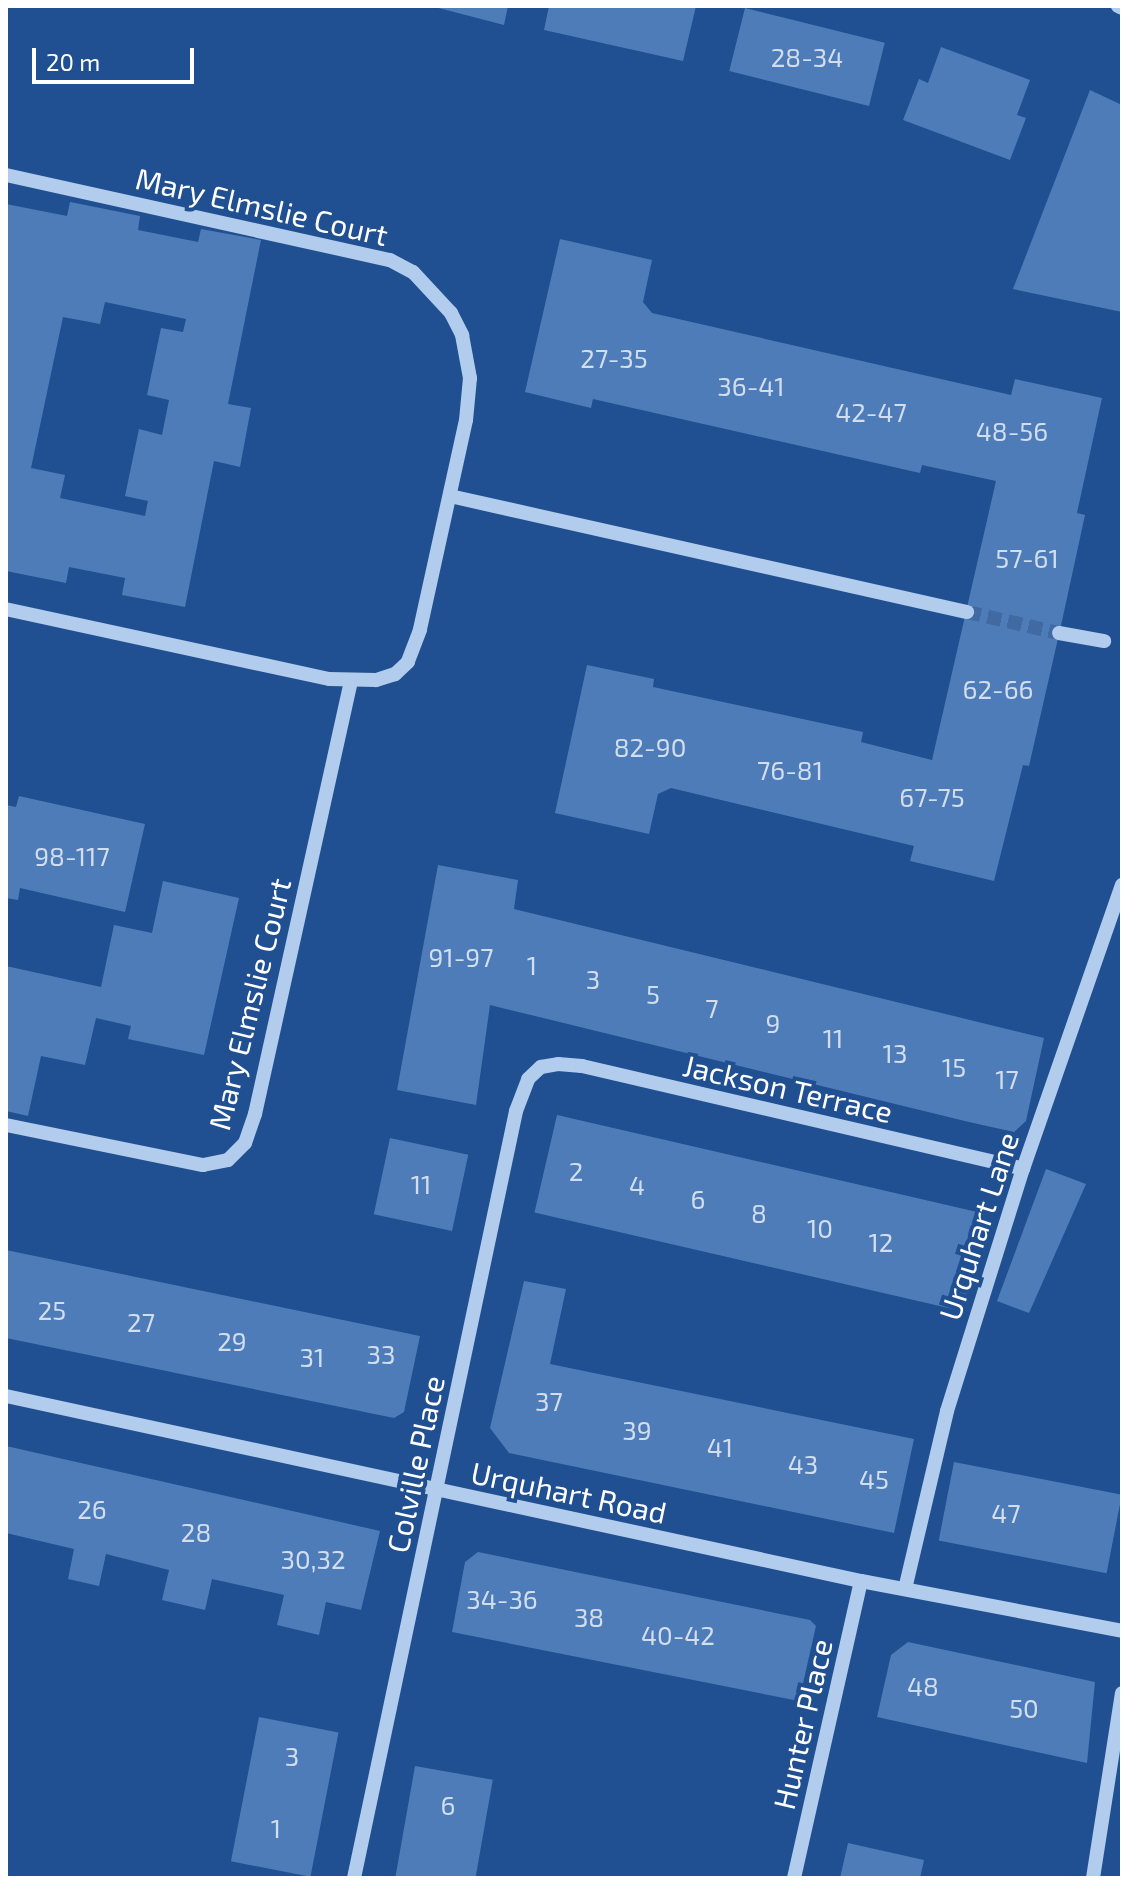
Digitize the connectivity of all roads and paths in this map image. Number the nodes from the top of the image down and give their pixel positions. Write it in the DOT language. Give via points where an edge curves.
graph roads {
  1 [pos="6,175"];
  2 [pos="450,496"];
  3 [pos="6,609"];
  4 [pos="967,612"];
  5 [pos="1059,633"];
  6 [pos="1104,641"];
  7 [pos="351,682"];
  8 [pos="1122,885"];
  9 [pos="541,1067"];
  10 [pos="6,1125"];
  11 [pos="1023,1169"];
  12 [pos="6,1396"];
  13 [pos="436,1490"];
  14 [pos="861,1581"];
  15 [pos="905,1589"];
  16 [pos="1122,1631"];
  17 [pos="1122,1693"];
  18 [pos="354,1878"];
  19 [pos="794,1878"];
  20 [pos="1093,1878"];
  1 -- 2 [label="street, Mary Elmslie Court" via="364,253 413,272 451,313 467,357 469,399"];
  2 -- 4 [label="street"];
  2 -- 7 [label="street, Mary Elmslie Court" via="408,662 386,677"];
  3 -- 7 [label="street, Mary Elmslie Court"];
  5 -- 6 [label="street"];
  7 -- 10 [label="street, Mary Elmslie Court" via="245,1143 228,1160 203,1165"];
  8 -- 11 [label="street, Urquhart Lane"];
  9 -- 11 [label="street, Jackson Terrace" via="582,1066"];
  9 -- 13 [label="street, Colville Place" via="528,1079 516,1111"];
  11 -- 15 [label="street, Urquhart Lane" via="947,1411"];
  12 -- 13 [label="street, Urquhart Road"];
  13 -- 14 [label="street, Urquhart Road"];
  13 -- 18 [label="street, Colville Place"];
  14 -- 15 [label="street, Urquhart Road"];
  14 -- 19 [label="street, Hunter Place"];
  15 -- 16 [label="street, Urquhart Road"];
  17 -- 20 [label="street"];
}
